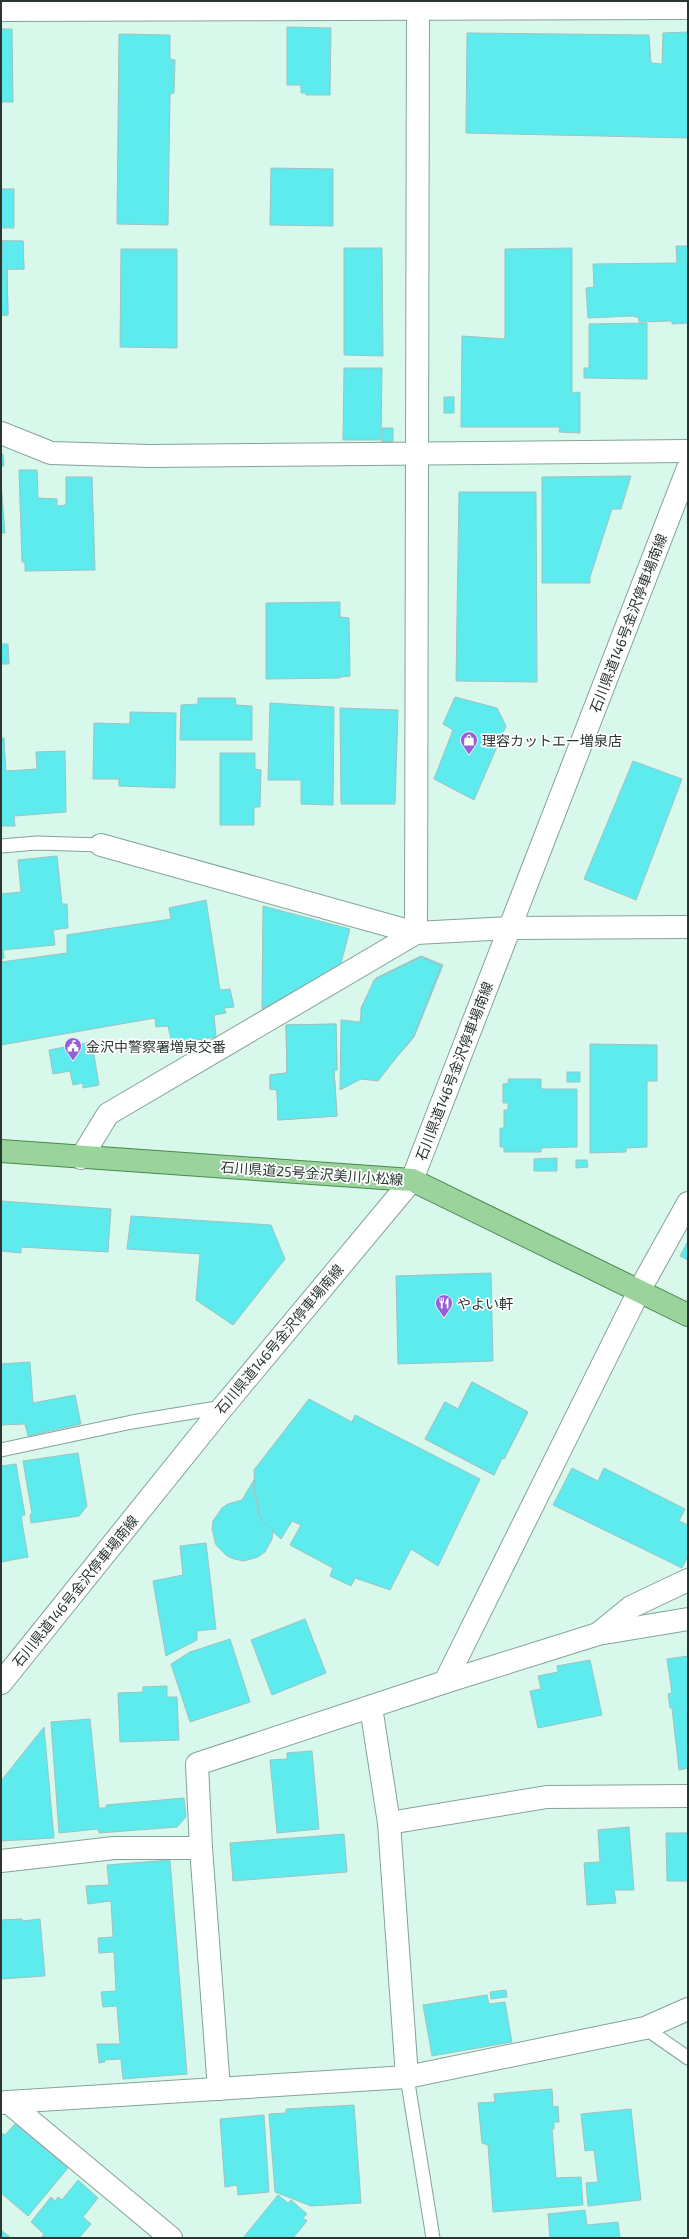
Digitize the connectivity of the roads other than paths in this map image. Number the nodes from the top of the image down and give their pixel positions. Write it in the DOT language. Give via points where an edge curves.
graph roads {
  1 [pos="418,5"];
  2 [pos="688,8"];
  3 [pos="1,10"];
  4 [pos="1,433"];
  5 [pos="688,451"];
  6 [pos="418,454"];
  7 [pos="688,468"];
  8 [pos="101,845"];
  9 [pos="1,846"];
  10 [pos="688,927"];
  11 [pos="510,928"];
  12 [pos="416,933"];
  13 [pos="1,1151"];
  14 [pos="81,1158"];
  15 [pos="412,1180"];
  16 [pos="688,1202"];
  17 [pos="639,1291"];
  18 [pos="688,1315"];
  19 [pos="223,1407"];
  20 [pos="1,1450"];
  21 [pos="688,1580"];
  22 [pos="688,1619"];
  23 [pos="598,1634"];
  24 [pos="445,1682"];
  25 [pos="1,1683"];
  26 [pos="371,1707"];
  27 [pos="688,1796"];
  28 [pos="389,1823"];
  29 [pos="201,1848"];
  30 [pos="1,1860"];
  31 [pos="688,2009"];
  32 [pos="645,2028"];
  33 [pos="688,2058"];
  34 [pos="408,2077"];
  35 [pos="220,2089"];
  36 [pos="5,2103"];
  37 [pos="171,2238"];
  38 [pos="433,2238"];
  1 -- 2 [label="street"];
  1 -- 3 [label="street"];
  1 -- 6 [label="street"];
  4 -- 6 [label="street" via="51,453 150,456"];
  5 -- 6 [label="street"];
  6 -- 12 [label="street"];
  7 -- 11 [label="street, 石川県道146号金沢停車場南線"];
  8 -- 9 [label="lane" via="37,843"];
  8 -- 12 [label="street"];
  10 -- 11 [label="street"];
  11 -- 12 [label="street"];
  11 -- 15 [label="street, 石川県道146号金沢停車場南線"];
  12 -- 14 [label="street" via="108,1114"];
  13 -- 14 [label="main road, 石川県道25号金沢美川小松線"];
  14 -- 15 [label="main road, 石川県道25号金沢美川小松線"];
  15 -- 17 [label="main road, 石川県道25号金沢美川小松線"];
  15 -- 19 [label="street, 石川県道146号金沢停車場南線"];
  16 -- 17 [label="street"];
  17 -- 18 [label="main road, 石川県道25号金沢美川小松線"];
  17 -- 24 [label="street"];
  19 -- 20 [label="lane" via="132,1422"];
  19 -- 25 [label="street, 石川県道146号金沢停車場南線"];
  21 -- 23 [label="street" via="631,1607"];
  22 -- 23 [label="street"];
  23 -- 24 [label="street"];
  24 -- 26 [label="street"];
  26 -- 28 [label="street"];
  26 -- 29 [label="street" via="197,1764"];
  27 -- 28 [label="street" via="547,1798"];
  28 -- 34 [label="street"];
  29 -- 30 [label="street" via="114,1848"];
  29 -- 35 [label="street"];
  31 -- 32 [label="street"];
  32 -- 33 [label="lane"];
  32 -- 34 [label="street"];
  34 -- 35 [label="street"];
  34 -- 38 [label="lane"];
  35 -- 36 [label="street"];
  36 -- 37 [label="street"];
}
